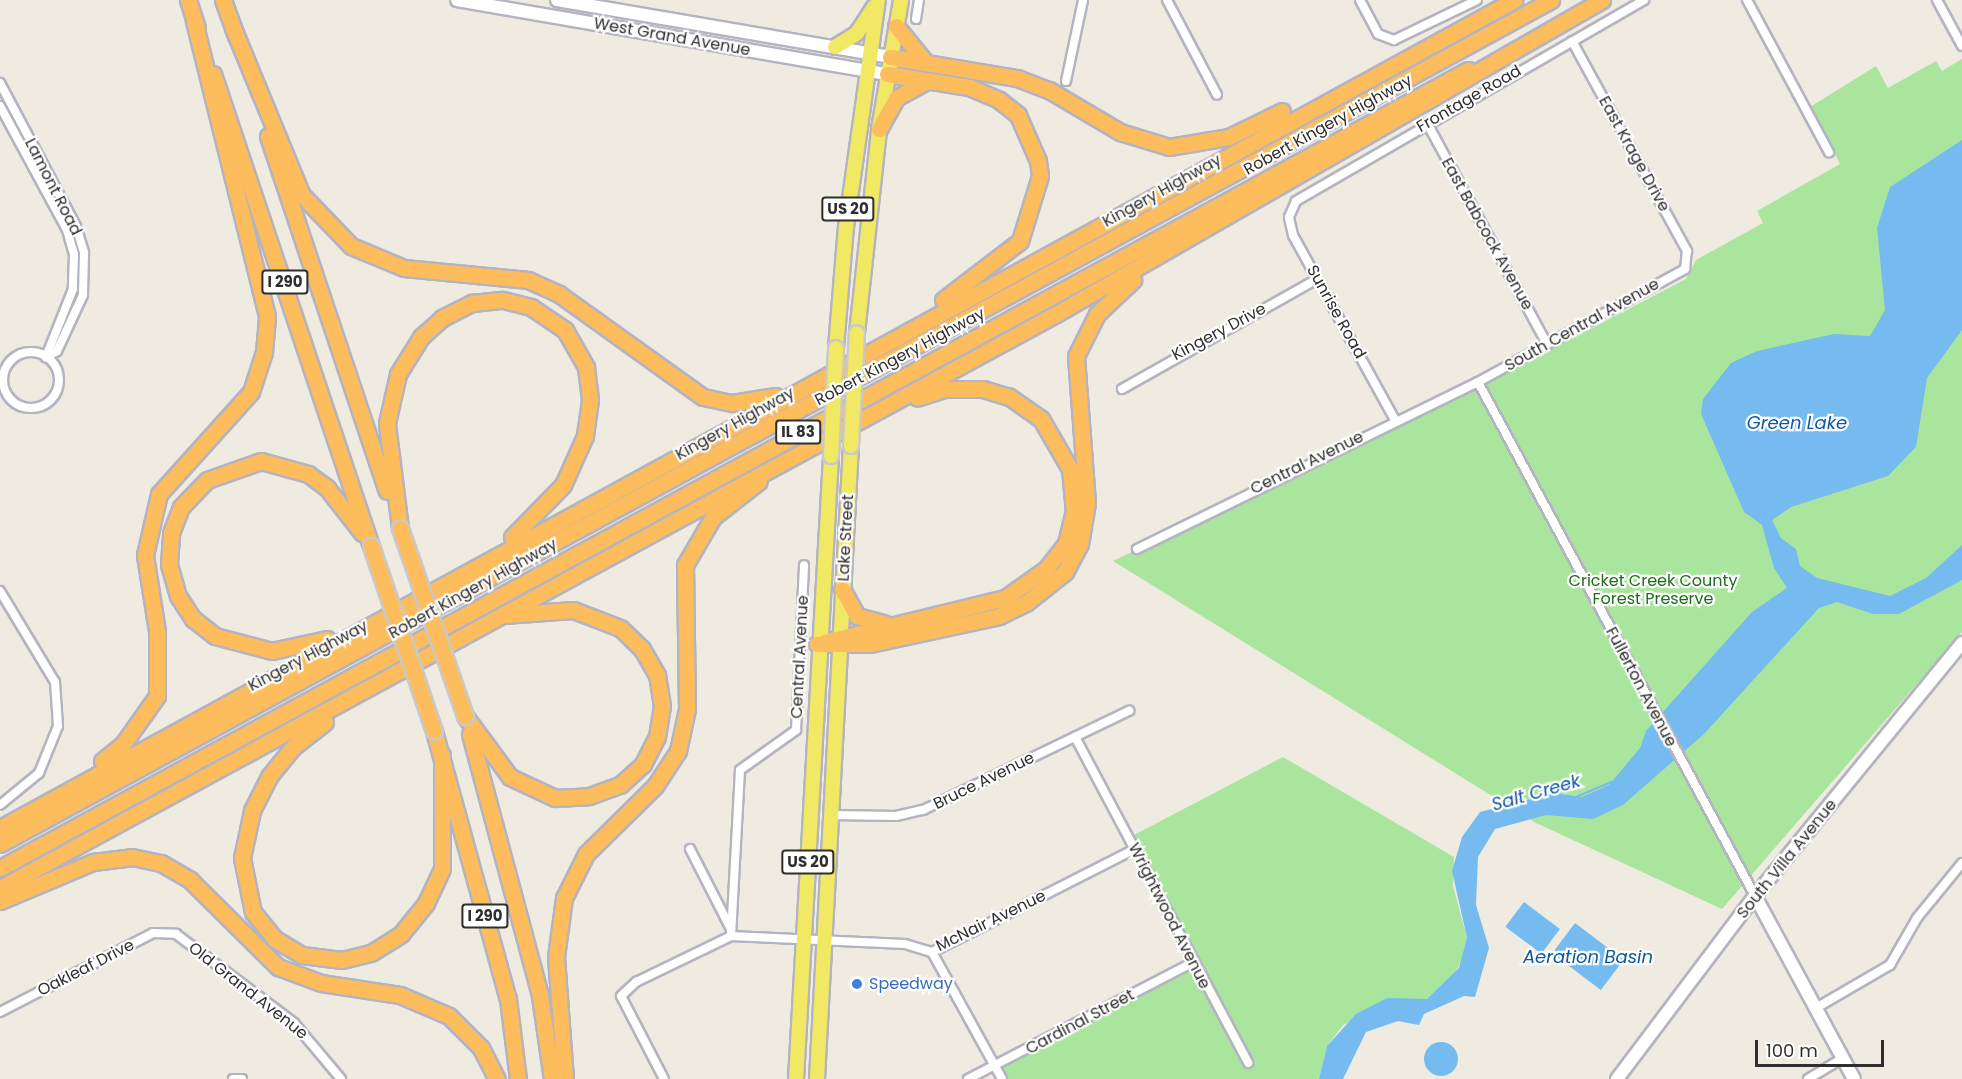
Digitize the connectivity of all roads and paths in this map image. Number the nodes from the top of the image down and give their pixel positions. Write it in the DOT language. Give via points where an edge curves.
graph roads {
  1 [pos="188,0"];
  2 [pos="223,0"];
  3 [pos="457,0"];
  4 [pos="557,0"];
  5 [pos="878,0"];
  6 [pos="901,0"];
  7 [pos="920,0"];
  8 [pos="1083,0"];
  9 [pos="1167,0"];
  10 [pos="1360,0"];
  11 [pos="1477,0"];
  12 [pos="1514,0"];
  13 [pos="1551,0"];
  14 [pos="1598,0"];
  15 [pos="1602,0"];
  16 [pos="1644,0"];
  17 [pos="1747,0"];
  18 [pos="1937,0"];
  19 [pos="916,19"];
  20 [pos="194,20"];
  21 [pos="896,26"];
  22 [pos="233,28"];
  23 [pos="1572,41"];
  24 [pos="1962,46"];
  25 [pos="835,47"];
  26 [pos="868,53"];
  27 [pos="890,57"];
  28 [pos="925,62"];
  29 [pos="1392,64"];
  30 [pos="865,70"];
  31 [pos="887,74"];
  32 [pos="928,81"];
  33 [pos="1066,81"];
  34 [pos="0,83"];
  35 [pos="1217,95"];
  36 [pos="0,106"];
  37 [pos="1427,123"];
  38 [pos="879,129"];
  39 [pos="1829,152"];
  40 [pos="1302,177"];
  41 [pos="1296,201"];
  42 [pos="1685,269"];
  43 [pos="1317,279"];
  44 [pos="1547,344"];
  45 [pos="879,345"];
  46 [pos="46,357"];
  47 [pos="1478,381"];
  48 [pos="1122,389"];
  49 [pos="790,394"];
  50 [pos="870,416"];
  51 [pos="1395,420"];
  52 [pos="795,453"];
  53 [pos="400,528"];
  54 [pos="371,546"];
  55 [pos="1137,549"];
  56 [pos="804,565"];
  57 [pos="440,585"];
  58 [pos="842,589"];
  59 [pos="0,591"];
  60 [pos="499,615"];
  61 [pos="890,624"];
  62 [pos="353,632"];
  63 [pos="839,643"];
  64 [pos="1962,643"];
  65 [pos="817,644"];
  66 [pos="393,676"];
  67 [pos="1129,711"];
  68 [pos="465,716"];
  69 [pos="1075,737"];
  70 [pos="442,755"];
  71 [pos="0,805"];
  72 [pos="831,815"];
  73 [pos="0,821"];
  74 [pos="0,828"];
  75 [pos="0,844"];
  76 [pos="690,849"];
  77 [pos="1135,849"];
  78 [pos="1962,863"];
  79 [pos="0,868"];
  80 [pos="0,888"];
  81 [pos="1755,896"];
  82 [pos="0,901"];
  83 [pos="731,932"];
  84 [pos="176,934"];
  85 [pos="804,939"];
  86 [pos="826,940"];
  87 [pos="932,952"];
  88 [pos="1192,963"];
  89 [pos="1816,1008"];
  90 [pos="0,1012"];
  91 [pos="1843,1059"];
  92 [pos="1248,1063"];
  93 [pos="995,1066"];
  94 [pos="233,1079"];
  95 [pos="242,1079"];
  96 [pos="341,1079"];
  97 [pos="497,1079"];
  98 [pos="518,1079"];
  99 [pos="552,1079"];
  100 [pos="565,1079"];
  101 [pos="664,1079"];
  102 [pos="796,1079"];
  103 [pos="817,1079"];
  104 [pos="968,1079"];
  105 [pos="1002,1079"];
  106 [pos="1617,1079"];
  107 [pos="1808,1079"];
  108 [pos="1854,1079"];
  1 -- 20 [label="highway, I 290"];
  2 -- 22 [label="highway, I 290"];
  3 -- 30 [label="main road, West Grand Avenue"];
  4 -- 25 [label="main road, West Grand Avenue"];
  5 -- 25 [label="main road" via="856,33"];
  5 -- 26 [label="main road, Lake Street / US 20"];
  6 -- 21 [label="main road, Lake Street / US 20"];
  7 -- 19 [label="street"];
  8 -- 33 [label="street"];
  9 -- 35 [label="street"];
  10 -- 11 [label="street" via="1386,39"];
  12 -- 29 [label="highway"];
  13 -- 75 [label="highway, Kingery Highway / IL 83"];
  14 -- 79 [label="highway, Robert Kingery Highway / IL 83"];
  15 -- 40 [label="highway"];
  16 -- 23 [label="street, Frontage Road"];
  17 -- 39 [label="street"];
  18 -- 24 [label="street"];
  20 -- 54 [label="highway, I 290"];
  20 -- 73 [label="highway" via="267,316 264,352 251,392 159,494 148,523 144,555 160,671 157,696 144,719 106,758"];
  21 -- 27 [label="main road, Lake Street / US 20"];
  21 -- 28 [label="highway"];
  22 -- 49 [label="highway" via="302,195 351,246 404,268 528,280 559,294 703,397 732,403"];
  22 -- 53 [label="highway, I 290"];
  23 -- 37 [label="street, Frontage Road"];
  23 -- 42 [label="street, East Krage Drive" via="1687,251"];
  25 -- 26 [label="main road, West Grand Avenue"];
  26 -- 27 [label="main road, West Grand Avenue"];
  26 -- 30 [label="main road, Lake Street / US 20"];
  27 -- 28 [label="highway"];
  27 -- 31 [label="main road, Lake Street / US 20"];
  28 -- 29 [label="highway" via="1017,78 1049,90 1120,132 1169,147 1229,137 1326,88"];
  29 -- 45 [label="highway"];
  30 -- 31 [label="main road, West Grand Avenue"];
  30 -- 65 [label="main road, Lake Street / US 20, bridge" via="836,348"];
  31 -- 32 [label="highway"];
  31 -- 38 [label="main road, Lake Street / US 20"];
  32 -- 38 [label="highway, US 20" via="905,88"];
  32 -- 45 [label="highway" via="969,87 1018,116 1032,140 1040,176 1020,241 1005,257"];
  34 -- 46 [label="street, Lamont Road" via="76,226 84,254 83,295 57,351"];
  36 -- 46 [label="street, Lamont Road" via="67,231 74,254 73,289"];
  37 -- 41 [label="street, Frontage Road"];
  37 -- 44 [label="street, East Babcock Avenue"];
  38 -- 58 [label="main road, Lake Street / US 20, bridge" via="857,333"];
  40 -- 50 [label="highway"];
  40 -- 63 [label="highway" via="1128,283 1084,333 1073,371 1087,503 1080,544 1065,572 1026,603 999,616"];
  41 -- 43 [label="street, Sunrise Road" via="1289,217 1293,235"];
  42 -- 44 [label="street, South Central Avenue"];
  43 -- 48 [label="street, Kingery Drive"];
  43 -- 51 [label="street, Sunrise Road"];
  44 -- 47 [label="street, South Central Avenue"];
  45 -- 49 [label="highway"];
  46 -- 46 [label="street" via="28,352 5,368 3,385 17,405 42,406 55,394 57,369"];
  47 -- 51 [label="street, Central Avenue"];
  47 -- 81 [label="street, Fullerton Avenue"];
  49 -- 57 [label="highway"];
  50 -- 52 [label="highway"];
  50 -- 61 [label="highway" via="944,389 995,392 1020,403 1048,427 1061,446 1072,480 1074,512 1066,543 1046,569 1018,592"];
  51 -- 55 [label="street, Central Avenue"];
  52 -- 60 [label="highway"];
  52 -- 100 [label="highway" via="713,517 690,552 682,590 687,709 678,751 655,786 586,854 560,914 556,957"];
  53 -- 57 [label="highway" via="387,423 398,374 413,346 442,318 484,300 519,303 555,321 575,342 588,376 588,411 577,456 555,497 531,522"];
  53 -- 68 [label="highway, I 290, bridge"];
  54 -- 62 [label="highway" via="327,488 297,468 270,461 237,465 207,480 181,507 171,533 169,564 178,596 194,619 215,636 272,651"];
  54 -- 70 [label="highway, I 290, bridge"];
  56 -- 83 [label="street, Central Avenue" via="796,729 740,770"];
  57 -- 62 [label="highway"];
  58 -- 61 [label="highway" via="857,616"];
  58 -- 63 [label="main road, Lake Street / US 20"];
  59 -- 71 [label="street" via="55,682 58,726 39,773"];
  60 -- 66 [label="highway"];
  60 -- 68 [label="highway" via="573,610 620,628 642,648 657,675 662,706 657,737 643,764 620,784 590,796 555,798 510,777"];
  61 -- 63 [label="highway"];
  62 -- 74 [label="highway"];
  63 -- 65 [label="highway"];
  63 -- 72 [label="main road, Lake Street / US 20"];
  64 -- 81 [label="main road, South Villa Avenue"];
  65 -- 85 [label="main road, Lake Street / US 20"];
  66 -- 70 [label="highway" via="293,747 255,804 244,838 243,876 254,912 275,939 302,955 342,960 371,953 405,931 426,903 442,868"];
  66 -- 80 [label="highway"];
  67 -- 69 [label="street, Bruce Avenue"];
  68 -- 99 [label="highway, I 290" via="540,996"];
  69 -- 72 [label="street, Bruce Avenue" via="923,810 896,816"];
  69 -- 77 [label="street, Wrightwood Avenue"];
  70 -- 98 [label="highway, I 290" via="508,999"];
  72 -- 86 [label="main road, Lake Street / US 20"];
  76 -- 83 [label="street"];
  77 -- 87 [label="street, McNair Avenue"];
  77 -- 88 [label="street, Wrightwood Avenue" via="1182,935"];
  78 -- 89 [label="street" via="1917,918 1890,965"];
  81 -- 89 [label="main road"];
  81 -- 106 [label="main road, South Villa Avenue"];
  82 -- 97 [label="highway" via="93,862 132,857 161,863 189,880 278,967 321,983 400,995 450,1016 481,1048"];
  83 -- 85 [label="street, McNair Avenue"];
  83 -- 101 [label="street" via="636,982 621,996"];
  84 -- 90 [label="street, Oakleaf Drive" via="153,933"];
  84 -- 96 [label="street, Old Grand Avenue" via="294,1023"];
  85 -- 86 [label="street, McNair Avenue"];
  85 -- 102 [label="main road, Lake Street / US 20"];
  86 -- 87 [label="street, McNair Avenue" via="905,944"];
  86 -- 103 [label="main road, Lake Street / US 20"];
  87 -- 93 [label="street"];
  88 -- 92 [label="street, Wrightwood Avenue"];
  88 -- 93 [label="street, Cardinal Street"];
  89 -- 91 [label="main road"];
  91 -- 107 [label="street"];
  91 -- 108 [label="main road"];
  93 -- 104 [label="street, Cardinal Street"];
  93 -- 105 [label="street"];
  94 -- 95 [label="street"];
}
